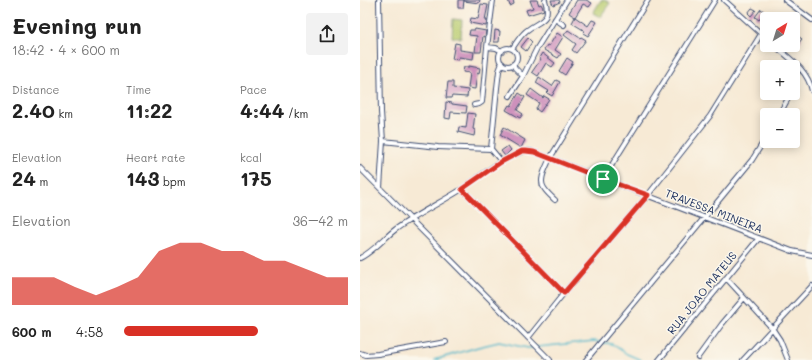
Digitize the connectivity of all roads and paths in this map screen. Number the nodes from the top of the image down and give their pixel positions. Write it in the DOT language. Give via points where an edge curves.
graph roads {
  1 [pos="379,0"];
  2 [pos="493,0"];
  3 [pos="545,0"];
  4 [pos="567,0"];
  5 [pos="648,0"];
  6 [pos="715,0"];
  7 [pos="724,0"];
  8 [pos="785,0"];
  9 [pos="555,19"];
  10 [pos="812,20"];
  11 [pos="564,25"];
  12 [pos="760,33"];
  13 [pos="760,36"];
  14 [pos="486,47"];
  15 [pos="512,49"];
  16 [pos="502,52"];
  17 [pos="782,52"];
  18 [pos="791,60"];
  19 [pos="502,63"];
  20 [pos="513,64"];
  21 [pos="800,69"];
  22 [pos="523,76"];
  23 [pos="812,91"];
  24 [pos="510,96"];
  25 [pos="474,105"];
  26 [pos="383,141"];
  27 [pos="760,147"];
  28 [pos="491,150"];
  29 [pos="550,158"];
  30 [pos="501,162"];
  31 [pos="360,168"];
  32 [pos="603,179"];
  33 [pos="380,188"];
  34 [pos="462,189"];
  35 [pos="648,195"];
  36 [pos="555,200"];
  37 [pos="704,217"];
  38 [pos="411,219"];
  39 [pos="759,238"];
  40 [pos="812,255"];
  41 [pos="360,258"];
  42 [pos="726,278"];
  43 [pos="812,286"];
  44 [pos="564,293"];
  45 [pos="744,298"];
  46 [pos="772,328"];
  47 [pos="528,338"];
  48 [pos="446,342"];
  49 [pos="360,353"];
  50 [pos="698,356"];
  51 [pos="550,360"];
  52 [pos="586,360"];
  53 [pos="659,360"];
  54 [pos="743,360"];
  55 [pos="788,360"];
  1 -- 26 [label="street"];
  2 -- 14 [label="street"];
  3 -- 15 [label="street" via="548,10 545,18 525,32"];
  4 -- 9 [label="street"];
  5 -- 29 [label="street"];
  6 -- 32 [label="street"];
  7 -- 12 [label="street"];
  8 -- 10 [label="street"];
  9 -- 11 [label="street"];
  9 -- 22 [label="street"];
  13 -- 35 [label="street" via="710,116"];
  14 -- 16 [label="street" via="496,48"];
  14 -- 25 [label="street" via="482,102"];
  15 -- 16 [label="street" via="507,48"];
  15 -- 20 [label="street" via="517,58"];
  16 -- 19 [label="street"];
  17 -- 18 [label="street"];
  19 -- 20 [label="street" via="508,66"];
  19 -- 28 [label="street"];
  20 -- 22 [label="street"];
  21 -- 23 [label="street"];
  22 -- 24 [label="street"];
  26 -- 28 [label="street"];
  26 -- 33 [label="street"];
  27 -- 37 [label="street"];
  28 -- 30 [label="street"];
  29 -- 30 [label="street, TRAVESSA MINEIRA" via="526,151"];
  29 -- 32 [label="street, TRAVESSA MINEIRA"];
  29 -- 36 [label="street" via="542,184"];
  30 -- 34 [label="street, TRAVESSA MINEIRA"];
  31 -- 33 [label="street"];
  32 -- 35 [label="street, TRAVESSA MINEIRA"];
  33 -- 38 [label="street"];
  34 -- 38 [label="street, TRAVESSA MINEIRA"];
  34 -- 44 [label="street"];
  35 -- 37 [label="street, TRAVESSA MINEIRA"];
  35 -- 44 [label="street"];
  37 -- 39 [label="street, TRAVESSA MINEIRA"];
  37 -- 52 [label="street"];
  38 -- 41 [label="street, TRAVESSA MINEIRA"];
  38 -- 47 [label="street"];
  39 -- 40 [label="street, TRAVESSA MINEIRA" via="792,251"];
  39 -- 42 [label="street, RUA JOAO MATEUS"];
  42 -- 45 [label="street"];
  42 -- 53 [label="street, RUA JOAO MATEUS"];
  43 -- 46 [label="street"];
  44 -- 47 [label="street"];
  45 -- 46 [label="street"];
  45 -- 50 [label="street"];
  46 -- 54 [label="street"];
  46 -- 55 [label="street"];
  47 -- 51 [label="street"];
  48 -- 49 [label="street" via="378,354"];
}
